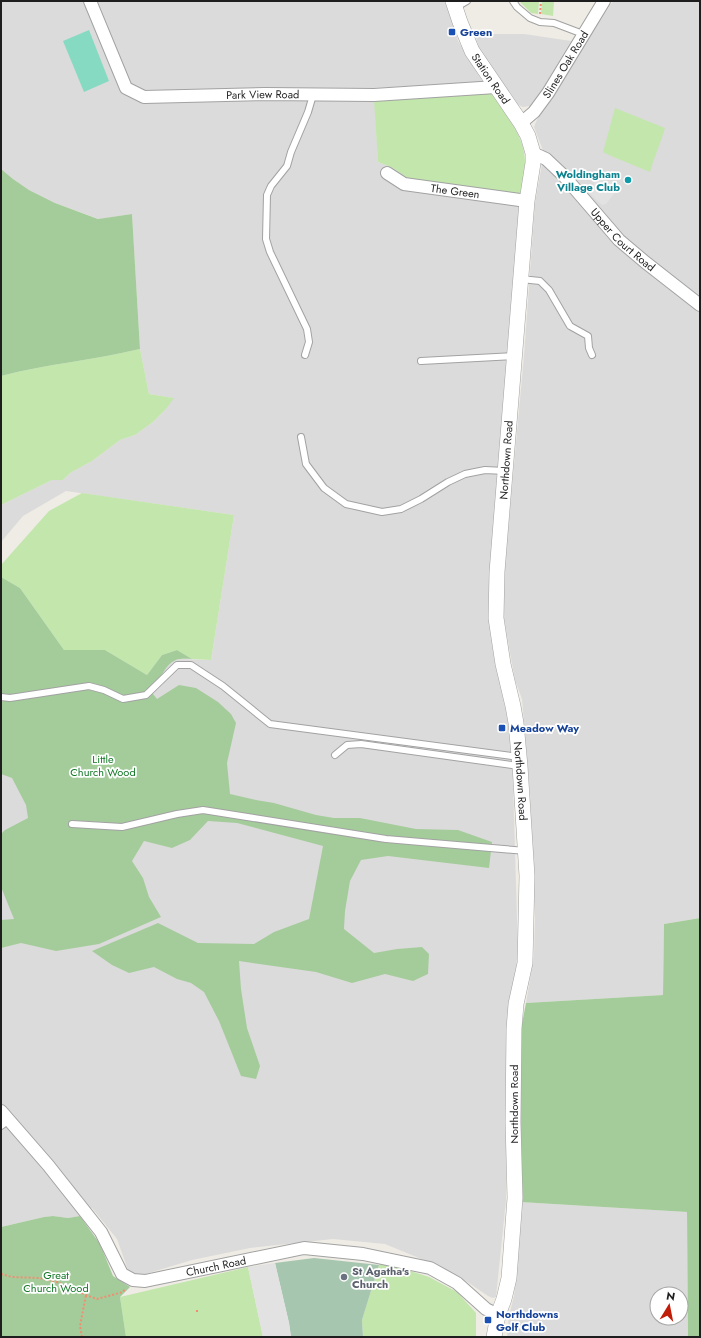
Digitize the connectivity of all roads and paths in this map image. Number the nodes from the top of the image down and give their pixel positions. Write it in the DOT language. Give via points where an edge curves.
graph roads {
  1 [pos="90,1"];
  2 [pos="513,1"];
  3 [pos="541,1"];
  4 [pos="604,1"];
  5 [pos="459,3"];
  6 [pos="540,22"];
  7 [pos="583,34"];
  8 [pos="496,87"];
  9 [pos="313,95"];
  10 [pos="521,123"];
  11 [pos="533,153"];
  12 [pos="386,173"];
  13 [pos="526,201"];
  14 [pos="521,279"];
  15 [pos="700,305"];
  16 [pos="305,355"];
  17 [pos="592,355"];
  18 [pos="515,356"];
  19 [pos="421,361"];
  20 [pos="302,437"];
  21 [pos="505,471"];
  22 [pos="1,697"];
  23 [pos="335,755"];
  24 [pos="520,762"];
  25 [pos="72,824"];
  26 [pos="526,851"];
  27 [pos="4,1119"];
  28 [pos="1,1274"];
  29 [pos="133,1280"];
  30 [pos="86,1296"];
  31 [pos="196,1311"];
  32 [pos="200,1311"];
  33 [pos="498,1315"];
  34 [pos="82,1337"];
  35 [pos="494,1337"];
  1 -- 9 [label="street, Park View Road" via="126,88 144,97"];
  2 -- 6 [label="lane" via="530,18"];
  3 -- 6 [label="path"];
  4 -- 7 [label="street, Slines Oak Road"];
  5 -- 8 [label="street, Station Road" via="465,37"];
  6 -- 7 [label="lane" via="554,23"];
  7 -- 10 [label="street, Slines Oak Road" via="539,105"];
  8 -- 9 [label="street, Park View Road" via="374,95"];
  8 -- 10 [label="street, Station Road"];
  9 -- 16 [label="lane" via="287,166 267,195 266,207 266,239 270,252 307,329"];
  10 -- 11 [label="street, Station Road"];
  11 -- 13 [label="street, Northdown Road"];
  11 -- 15 [label="street, Upper Court Road" via="546,159 564,176 620,240"];
  12 -- 13 [label="street, The Green" via="404,184"];
  13 -- 14 [label="street, Northdown Road"];
  14 -- 17 [label="lane" via="540,281 549,290 570,326 588,336"];
  14 -- 18 [label="street, Northdown Road"];
  18 -- 19 [label="lane"];
  18 -- 21 [label="street, Northdown Road"];
  20 -- 21 [label="lane" via="306,464 324,488 346,504 382,512 401,509 465,474 485,470"];
  21 -- 24 [label="street, Northdown Road" via="496,618 513,706"];
  22 -- 24 [label="lane" via="10,698 90,686 123,699 146,695 177,665 191,664 270,724"];
  23 -- 24 [label="lane" via="346,745 361,744"];
  24 -- 26 [label="street, Northdown Road"];
  25 -- 26 [label="lane" via="122,827 204,810 386,839"];
  26 -- 33 [label="street, Northdown Road" via="525,962 514,1028 515,1198 509,1278"];
  27 -- 29 [label="street" via="48,1165 101,1232 122,1274"];
  28 -- 30 [label="path" via="57,1282"];
  29 -- 30 [label="path" via="123,1292 108,1297"];
  29 -- 33 [label="street, Church Road" via="145,1281 304,1248 363,1254 430,1268 456,1283 486,1309"];
  30 -- 34 [label="path" via="80,1326"];
  31 -- 32 [label="path"];
  33 -- 35 [label="street, Northdown Road"];
}
